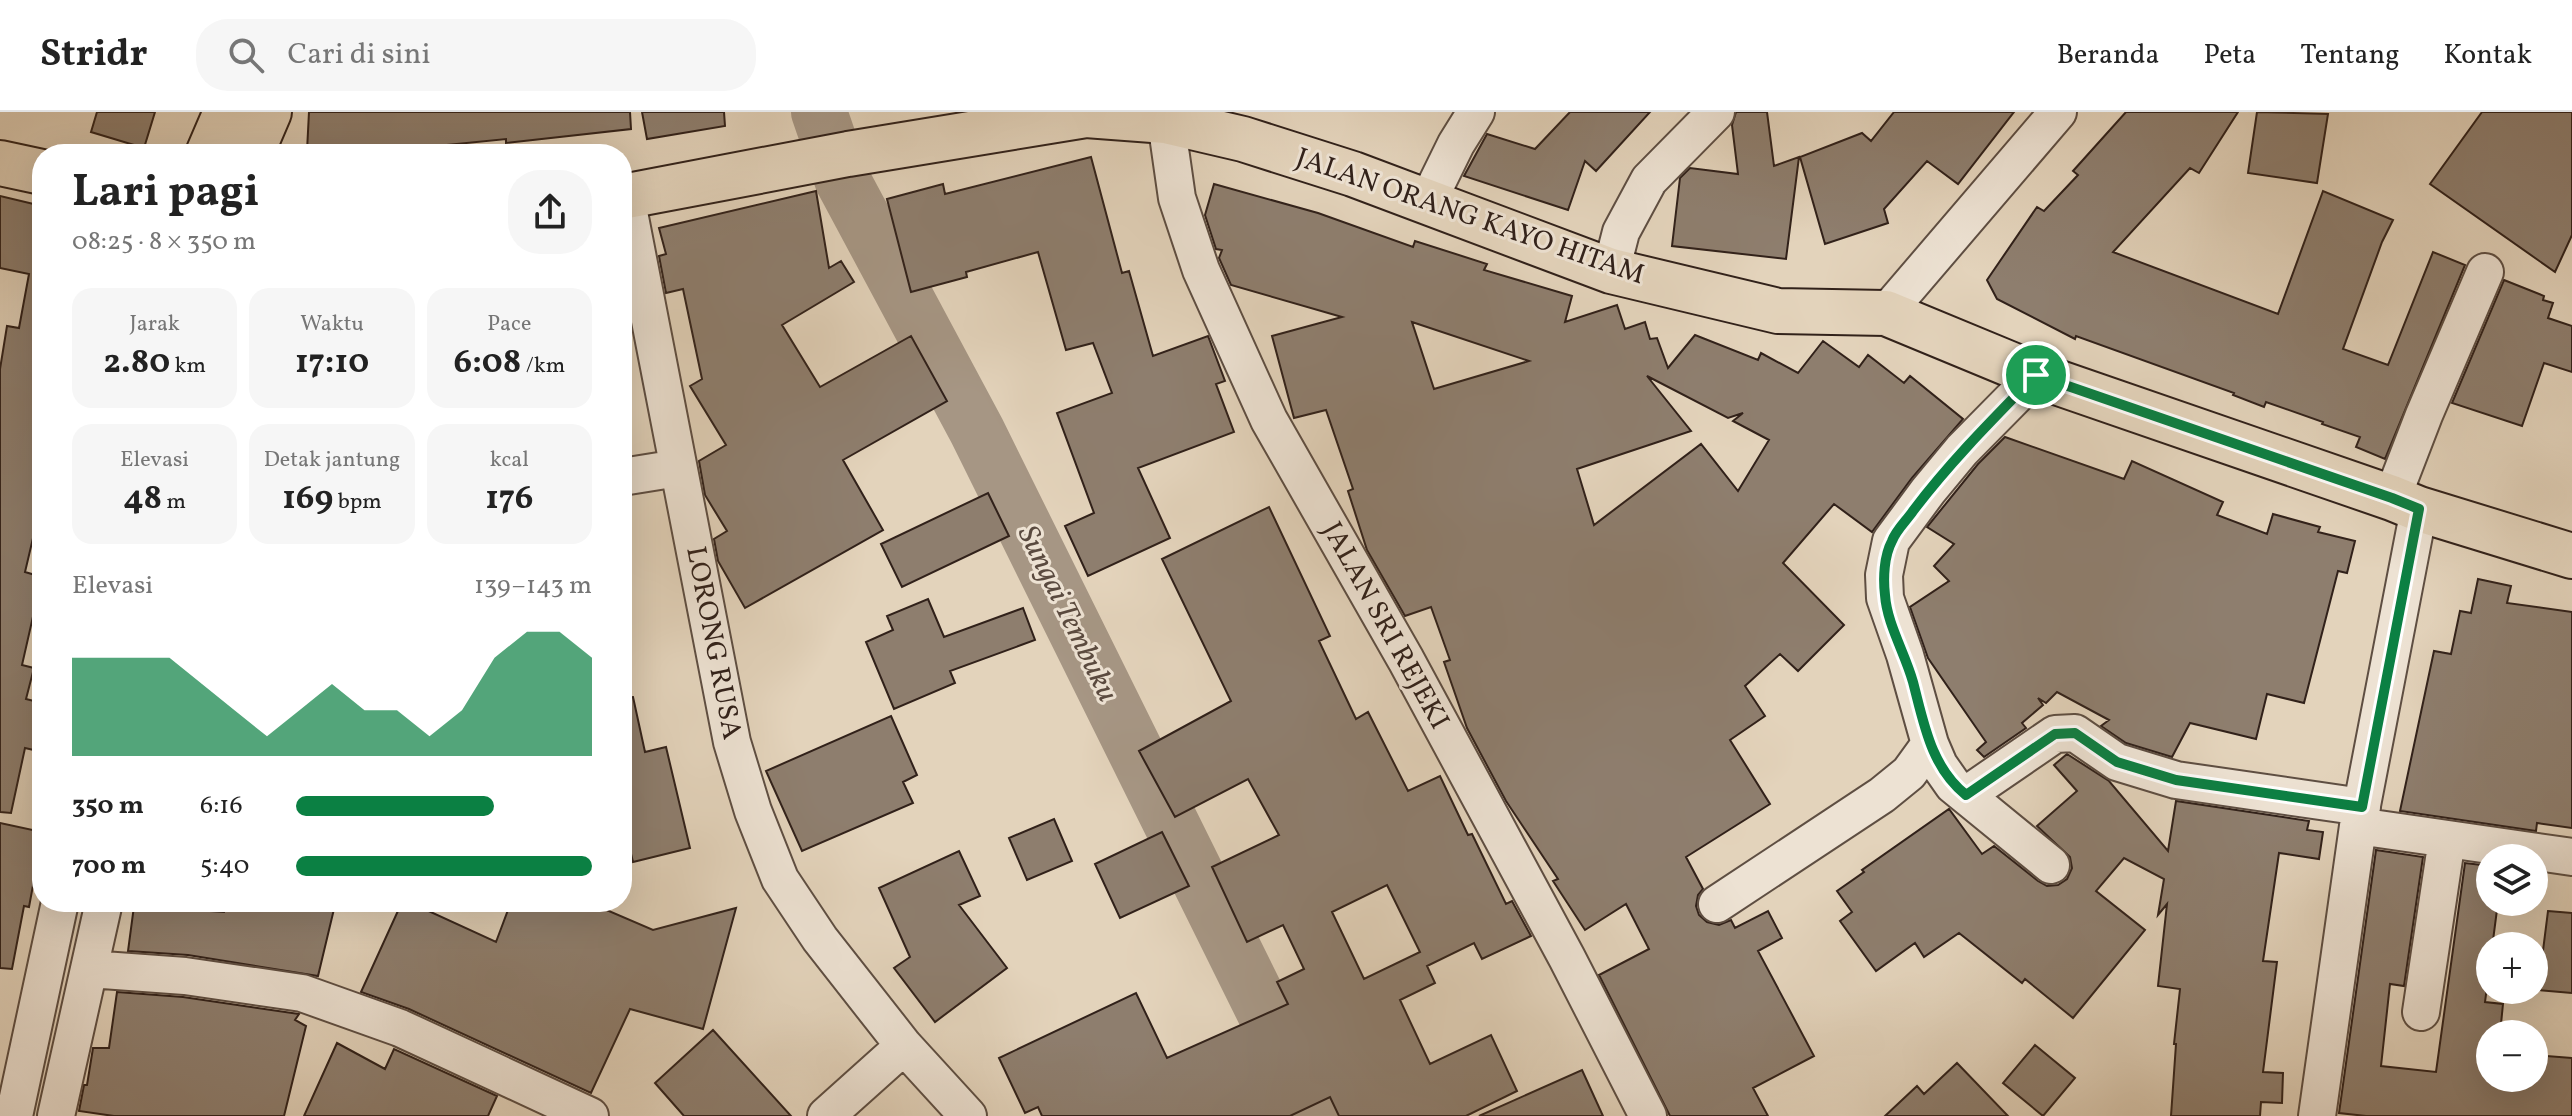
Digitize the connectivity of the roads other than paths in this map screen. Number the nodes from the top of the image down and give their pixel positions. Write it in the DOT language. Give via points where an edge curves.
graph roads {
  1 [pos="226,112"];
  2 [pos="269,112"];
  3 [pos="1476,112"];
  4 [pos="1716,112"];
  5 [pos="2058,112"];
  6 [pos="1086,113"];
  7 [pos="1166,121"];
  8 [pos="212,144"];
  9 [pos="255,144"];
  10 [pos="0,163"];
  11 [pos="32,170"];
  12 [pos="632,195"];
  13 [pos="1428,201"];
  14 [pos="632,237"];
  15 [pos="1611,271"];
  16 [pos="2485,272"];
  17 [pos="1886,313"];
  18 [pos="2036,375"];
  19 [pos="678,468"];
  20 [pos="632,475"];
  21 [pos="2405,504"];
  22 [pos="2572,556"];
  23 [pos="1930,744"];
  24 [pos="1966,795"];
  25 [pos="2360,817"];
  26 [pos="2447,839"];
  27 [pos="2572,857"];
  28 [pos="2051,865"];
  29 [pos="1717,904"];
  30 [pos="57,912"];
  31 [pos="102,912"];
  32 [pos="89,969"];
  33 [pos="2421,1012"];
  34 [pos="904,1046"];
  35 [pos="11,1076"];
  36 [pos="14,1116"];
  37 [pos="56,1116"];
  38 [pos="590,1116"];
  39 [pos="826,1116"];
  40 [pos="968,1116"];
  41 [pos="1648,1116"];
  42 [pos="2317,1116"];
  1 -- 8 [label="main road"];
  2 -- 9 [label="main road"];
  3 -- 13 [label="street"];
  4 -- 15 [label="street" via="1649,180 1621,232"];
  5 -- 17 [label="street"];
  6 -- 7 [label="main road, JALAN ORANG KAYO HITAM"];
  6 -- 12 [label="main road, JALAN ORANG KAYO HITAM"];
  7 -- 13 [label="main road, JALAN ORANG KAYO HITAM" via="1243,139"];
  7 -- 41 [label="street, JALAN SRI REJEKI" via="1177,198 1201,270 1269,420 1420,687"];
  10 -- 11 [label="main road"];
  13 -- 15 [label="main road, JALAN ORANG KAYO HITAM"];
  14 -- 19 [label="street, LORONG RUSA"];
  15 -- 17 [label="main road, JALAN ORANG KAYO HITAM" via="1778,311"];
  16 -- 21 [label="street"];
  17 -- 18 [label="main road, JALAN ORANG KAYO HITAM"];
  18 -- 21 [label="main road, JALAN ORANG KAYO HITAM"];
  18 -- 23 [label="street" via="1962,450 1891,541 1885,598"];
  19 -- 20 [label="street"];
  19 -- 34 [label="street, LORONG RUSA" via="732,742 753,811 780,879"];
  21 -- 22 [label="main road, JALAN ORANG KAYO HITAM"];
  21 -- 25 [label="street"];
  23 -- 24 [label="street" via="1953,785"];
  23 -- 29 [label="street" via="1909,773 1882,795"];
  24 -- 25 [label="street" via="2055,734 2075,733 2117,762 2176,780"];
  24 -- 28 [label="street"];
  25 -- 26 [label="street"];
  25 -- 42 [label="street"];
  26 -- 27 [label="street"];
  26 -- 33 [label="street"];
  30 -- 35 [label="street"];
  31 -- 32 [label="street"];
  32 -- 37 [label="street"];
  32 -- 38 [label="street" via="302,993 400,1028"];
  34 -- 39 [label="street"];
  34 -- 40 [label="street, LORONG RUSA"];
  35 -- 36 [label="street"];
}
